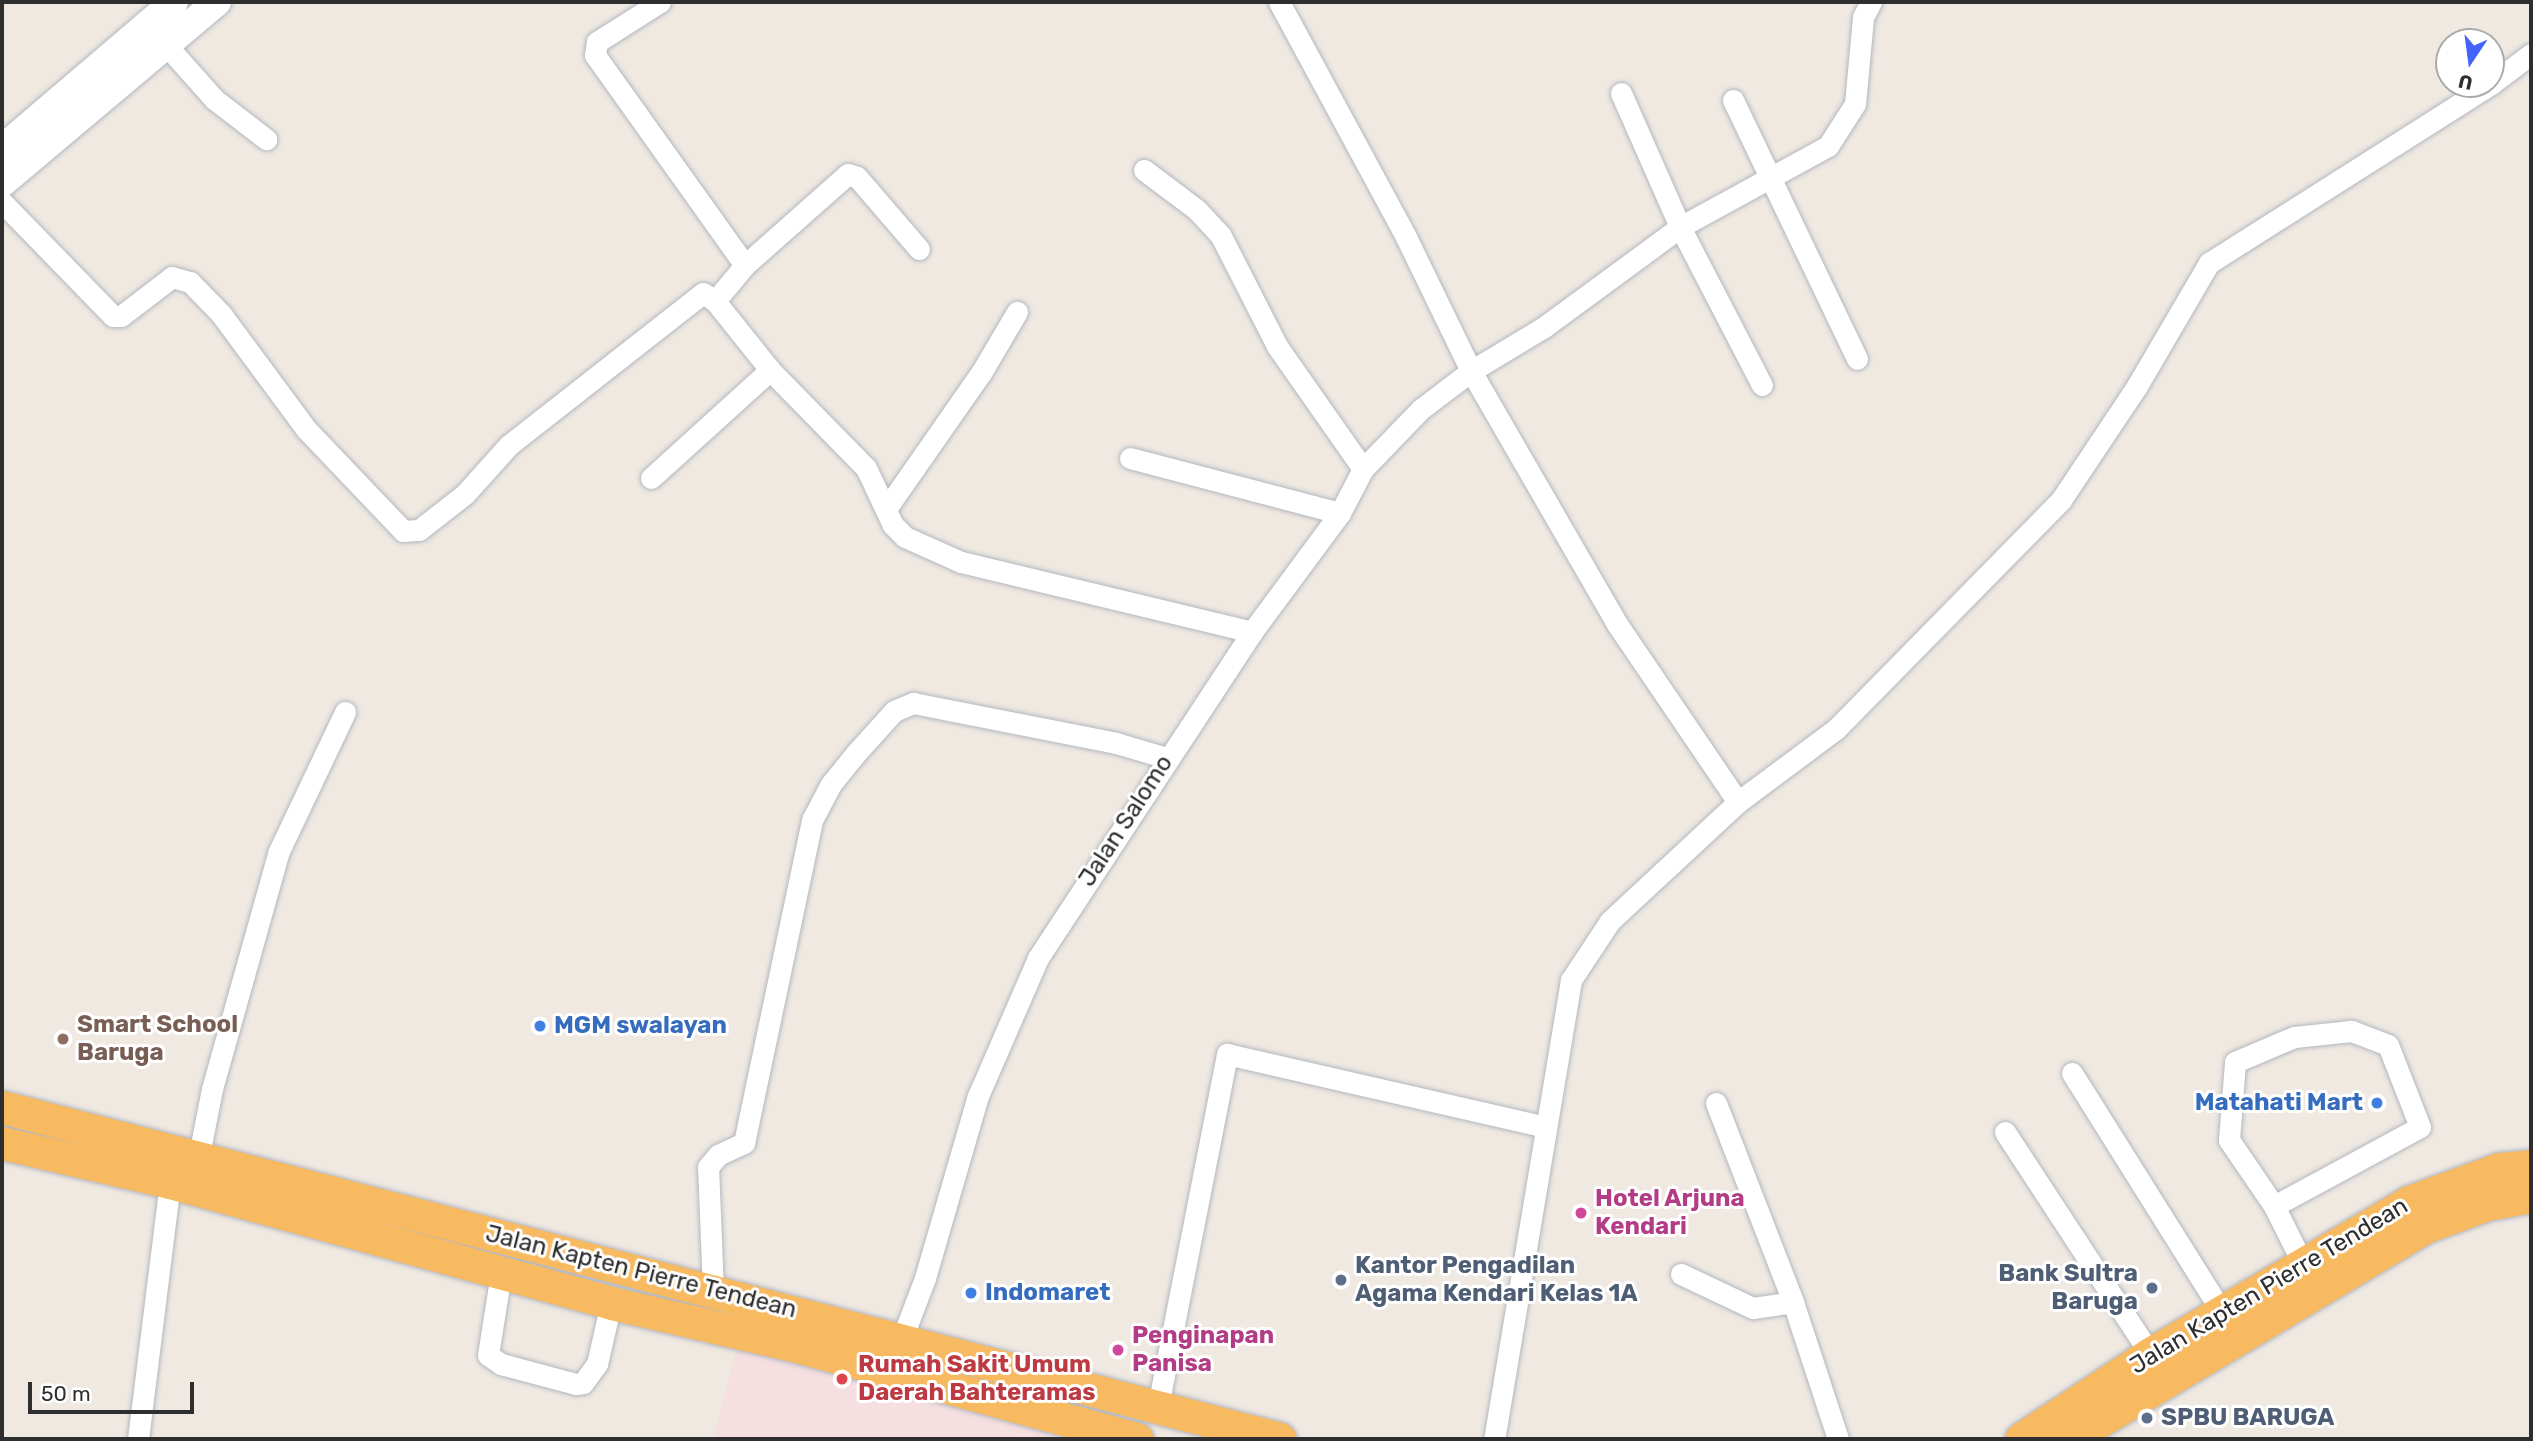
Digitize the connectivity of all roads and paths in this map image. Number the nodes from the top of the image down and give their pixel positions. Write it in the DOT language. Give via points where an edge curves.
graph roads {
  1 [pos="174,2"];
  2 [pos="217,2"];
  3 [pos="660,2"];
  4 [pos="1279,2"];
  5 [pos="1871,2"];
  6 [pos="167,46"];
  7 [pos="2531,54"];
  8 [pos="109,74"];
  9 [pos="2505,74"];
  10 [pos="1621,93"];
  11 [pos="2468,98"];
  12 [pos="1732,100"];
  13 [pos="266,139"];
  14 [pos="2,149"];
  15 [pos="1144,170"];
  16 [pos="1772,180"];
  17 [pos="2,183"];
  18 [pos="2,202"];
  19 [pos="1680,226"];
  20 [pos="919,249"];
  21 [pos="744,265"];
  22 [pos="715,301"];
  23 [pos="1017,312"];
  24 [pos="1857,359"];
  25 [pos="770,370"];
  26 [pos="1471,371"];
  27 [pos="1762,385"];
  28 [pos="1130,458"];
  29 [pos="1363,469"];
  30 [pos="651,478"];
  31 [pos="886,509"];
  32 [pos="1340,513"];
  33 [pos="1252,632"];
  34 [pos="345,712"];
  35 [pos="1167,758"];
  36 [pos="1738,802"];
  37 [pos="2072,1073"];
  38 [pos="1716,1103"];
  39 [pos="2,1107"];
  40 [pos="1546,1127"];
  41 [pos="2005,1132"];
  42 [pos="2,1143"];
  43 [pos="199,1156"];
  44 [pos="2531,1166"];
  45 [pos="170,1182"];
  46 [pos="2531,1196"];
  47 [pos="2274,1206"];
  48 [pos="2302,1262"];
  49 [pos="501,1273"];
  50 [pos="1681,1273"];
  51 [pos="713,1290"];
  52 [pos="1793,1302"];
  53 [pos="611,1303"];
  54 [pos="2222,1312"];
  55 [pos="803,1314"];
  56 [pos="901,1341"];
  57 [pos="797,1346"];
  58 [pos="2150,1354"];
  59 [pos="2112,1398"];
  60 [pos="1158,1406"];
  61 [pos="138,1439"];
  62 [pos="1137,1439"];
  63 [pos="1280,1439"];
  64 [pos="1494,1439"];
  65 [pos="1838,1439"];
  66 [pos="2021,1439"];
  67 [pos="2069,1439"];
  1 -- 8 [label="main road"];
  2 -- 6 [label="main road"];
  3 -- 21 [label="street" via="597,42 594,55"];
  4 -- 26 [label="street" via="1406,237"];
  5 -- 16 [label="street, Jalan Salomo" via="1863,17 1855,104 1828,146"];
  6 -- 8 [label="main road"];
  6 -- 13 [label="street" via="214,99"];
  7 -- 9 [label="street"];
  8 -- 14 [label="main road"];
  8 -- 17 [label="main road"];
  10 -- 19 [label="street"];
  11 -- 36 [label="street" via="2209,263 2131,396 2061,500 1836,729"];
  12 -- 16 [label="street"];
  15 -- 29 [label="street" via="1197,210 1222,236 1277,346"];
  16 -- 19 [label="street, Jalan Salomo"];
  16 -- 24 [label="street"];
  18 -- 22 [label="street" via="113,316 121,316 172,276 190,282 221,314 306,429 403,531 419,530 465,494 509,445 689,300 703,293"];
  19 -- 26 [label="street, Jalan Salomo" via="1544,327"];
  19 -- 27 [label="street"];
  20 -- 21 [label="street" via="857,177 848,174"];
  21 -- 22 [label="street"];
  22 -- 25 [label="street"];
  23 -- 31 [label="street" via="982,373"];
  25 -- 30 [label="street"];
  25 -- 31 [label="street" via="866,468"];
  26 -- 29 [label="street, Jalan Salomo" via="1421,409"];
  26 -- 36 [label="street" via="1617,624"];
  28 -- 32 [label="street"];
  29 -- 32 [label="street, Jalan Salomo"];
  31 -- 33 [label="street" via="905,537 961,562"];
  32 -- 33 [label="street, Jalan Salomo"];
  33 -- 35 [label="street, Jalan Salomo"];
  34 -- 43 [label="street" via="279,851 212,1089"];
  35 -- 51 [label="street" via="1116,743 912,703 894,711 857,752 831,784 812,820 744,1143 718,1155 708,1167"];
  35 -- 56 [label="street, Jalan Salomo" via="1127,827 1055,929 1018,1000 978,1096 925,1278"];
  36 -- 40 [label="street" via="1610,921 1571,980"];
  37 -- 54 [label="street"];
  38 -- 52 [label="street"];
  39 -- 43 [label="highway, Jalan Kapten Pierre Tendean"];
  40 -- 60 [label="street" via="1227,1054"];
  40 -- 64 [label="street"];
  41 -- 58 [label="street"];
  42 -- 45 [label="highway, Jalan Kapten Pierre Tendean"];
  43 -- 51 [label="highway, Jalan Kapten Pierre Tendean"];
  44 -- 48 [label="highway, Jalan Kapten Pierre Tendean" via="2499,1169 2409,1202"];
  45 -- 49 [label="highway, Jalan Kapten Pierre Tendean"];
  45 -- 61 [label="street"];
  46 -- 59 [label="highway, Jalan Kapten Pierre Tendean" via="2487,1205 2427,1226"];
  47 -- 47 [label="street" via="2420,1127 2388,1045 2351,1031 2294,1037 2235,1062 2227,1133"];
  47 -- 48 [label="street"];
  48 -- 54 [label="highway, Jalan Kapten Pierre Tendean"];
  49 -- 53 [label="highway, Jalan Kapten Pierre Tendean"];
  49 -- 53 [label="street" via="488,1355 501,1364 551,1378 583,1383 593,1371"];
  50 -- 52 [label="street" via="1753,1308"];
  51 -- 55 [label="highway, Jalan Kapten Pierre Tendean"];
  52 -- 65 [label="street"];
  53 -- 57 [label="highway, Jalan Kapten Pierre Tendean"];
  54 -- 58 [label="highway, Jalan Kapten Pierre Tendean"];
  55 -- 56 [label="highway, Jalan Kapten Pierre Tendean"];
  55 -- 57 [label="highway"];
  56 -- 60 [label="highway, Jalan Kapten Pierre Tendean"];
  57 -- 62 [label="highway, Jalan Kapten Pierre Tendean"];
  58 -- 59 [label="highway, Jalan Kapten Pierre Tendean"];
  59 -- 66 [label="highway, Jalan Kapten Pierre Tendean"];
  59 -- 67 [label="highway, Jalan Kapten Pierre Tendean"];
  60 -- 63 [label="highway, Jalan Kapten Pierre Tendean"];
}
